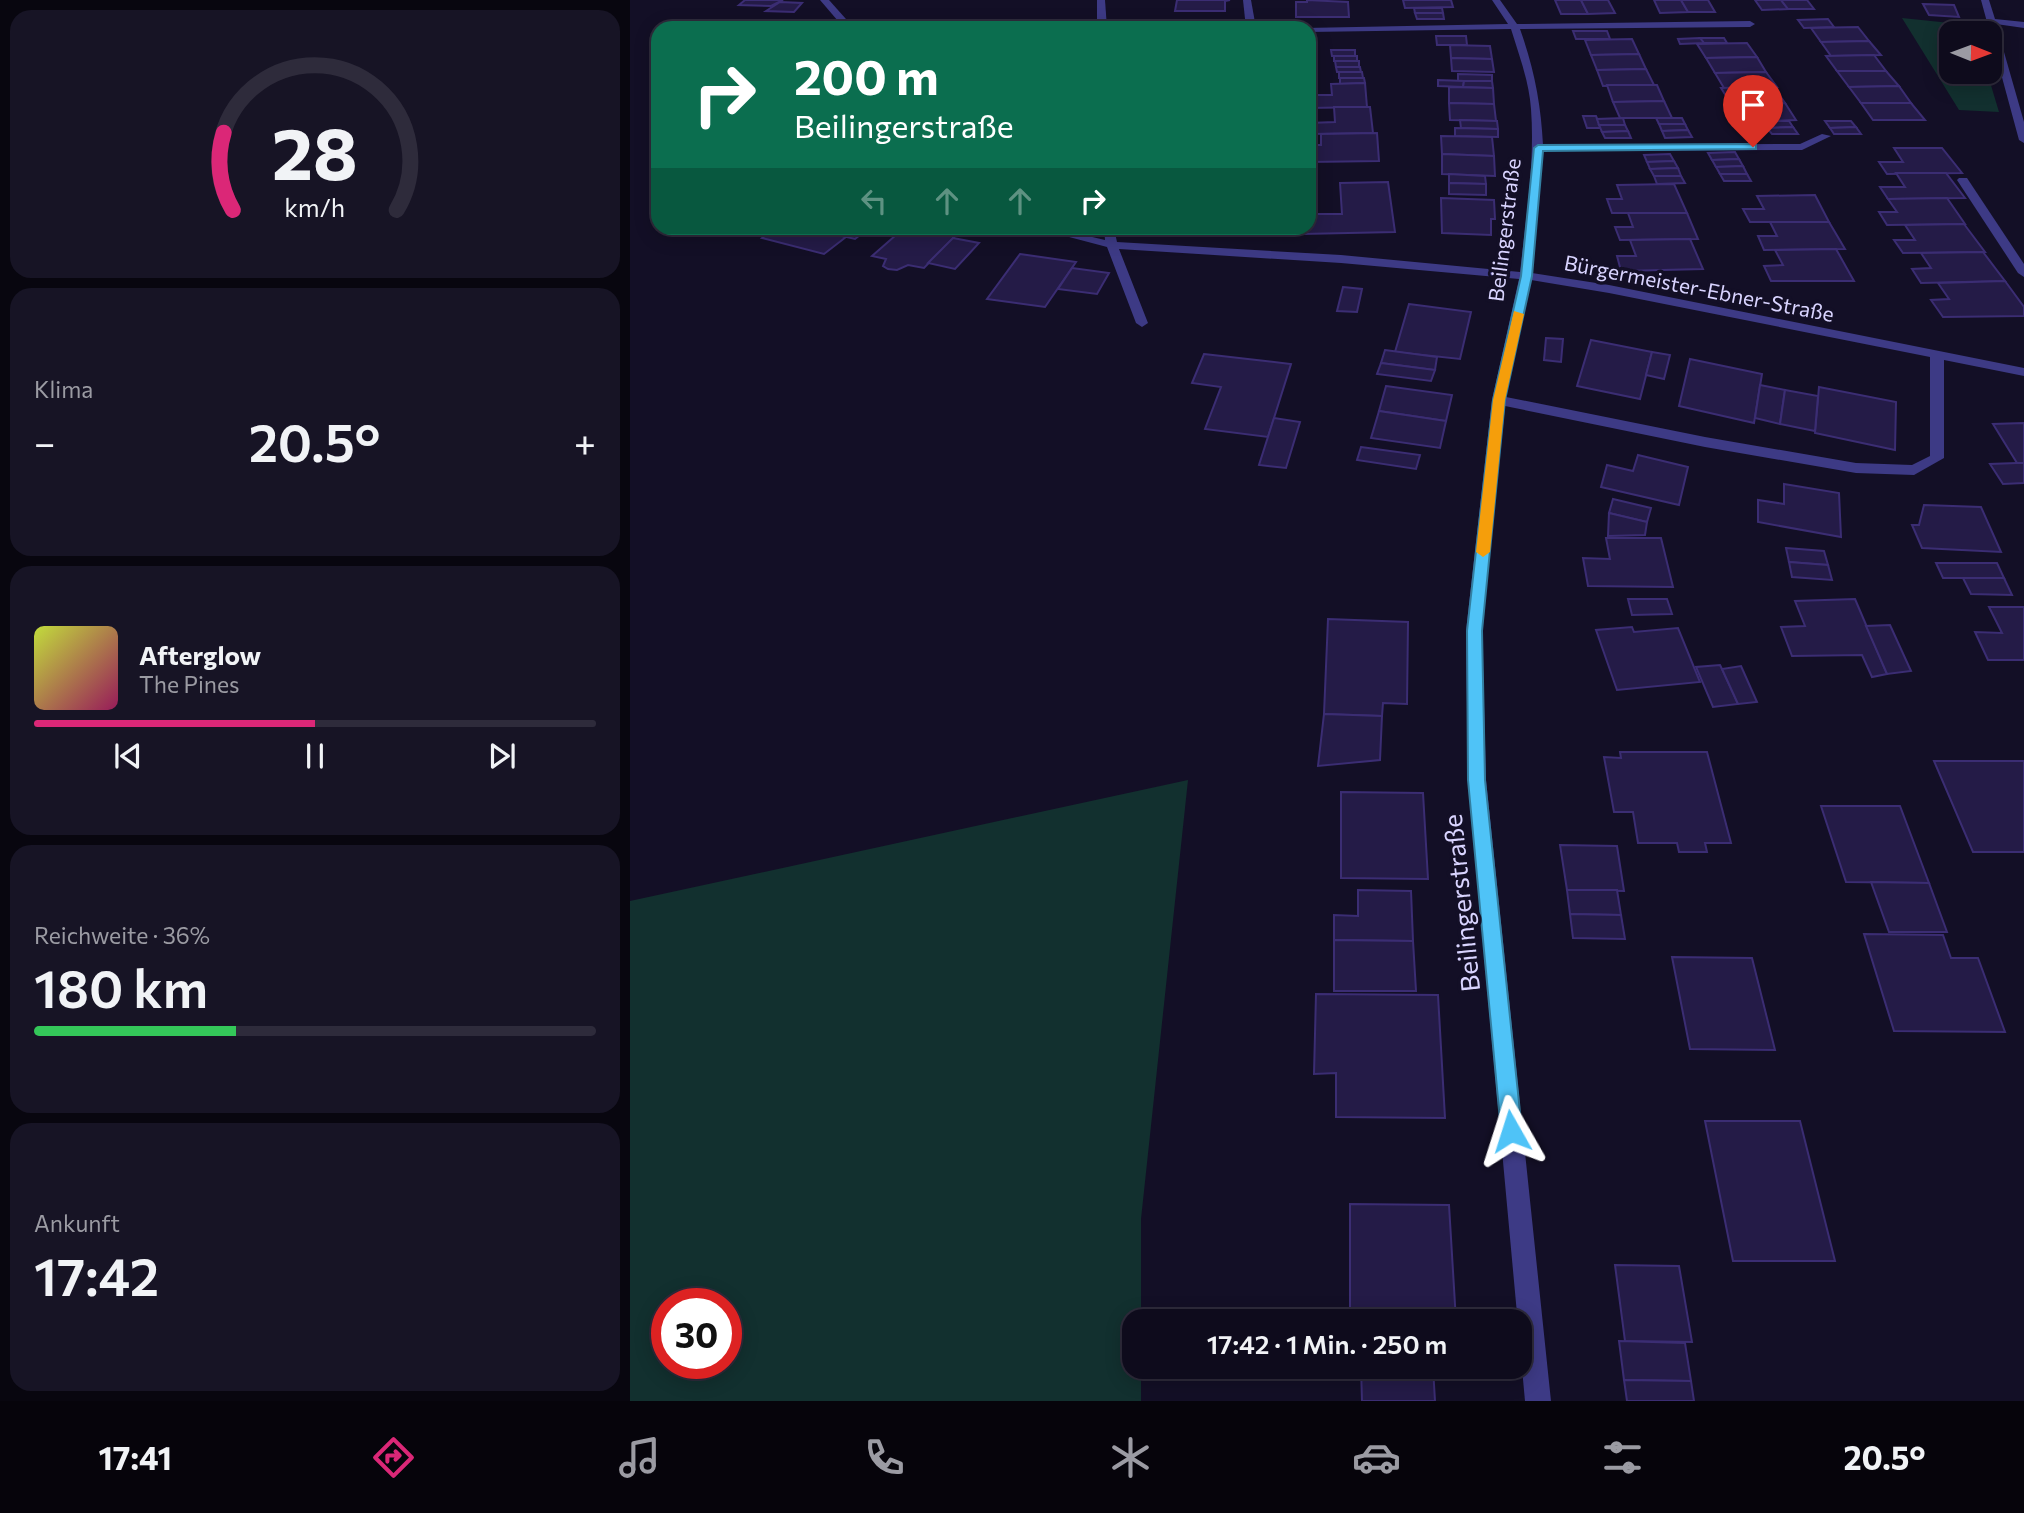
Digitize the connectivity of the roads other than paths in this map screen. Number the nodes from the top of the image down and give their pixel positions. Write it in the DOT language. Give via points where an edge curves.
graph roads {
  1 [pos="824,0"];
  2 [pos="1101,0"];
  3 [pos="1247,0"];
  4 [pos="1496,0"];
  5 [pos="1985,0"];
  6 [pos="843,21"];
  7 [pos="1102,21"];
  8 [pos="1250,21"];
  9 [pos="1990,21"];
  10 [pos="2002,22"];
  11 [pos="1750,24"];
  12 [pos="2024,25"];
  13 [pos="1514,26"];
  14 [pos="1316,29"];
  15 [pos="2002,63"];
  16 [pos="1826,136"];
  17 [pos="2024,140"];
  18 [pos="1538,148"];
  19 [pos="1963,180"];
  20 [pos="1070,235"];
  21 [pos="1110,235"];
  22 [pos="1112,245"];
  23 [pos="2024,273"];
  24 [pos="1526,276"];
  25 [pos="1142,323"];
  26 [pos="1937,355"];
  27 [pos="2024,372"];
  28 [pos="1499,400"];
  29 [pos="1538,1401"];
  1 -- 6 [label="street"];
  2 -- 7 [label="street"];
  3 -- 8 [label="street"];
  4 -- 13 [label="street, Beilingerstraße"];
  5 -- 9 [label="street"];
  10 -- 12 [label="street"];
  11 -- 13 [label="street"];
  13 -- 14 [label="street"];
  13 -- 18 [label="street, Beilingerstraße" via="1536,106"];
  15 -- 17 [label="street"];
  16 -- 18 [label="street, Beilingerstraße" via="1802,147"];
  18 -- 24 [label="street, Beilingerstraße"];
  19 -- 23 [label="street"];
  20 -- 22 [label="street, Bürgermeister-Ebner-Straße"];
  21 -- 22 [label="street"];
  22 -- 24 [label="street, Bürgermeister-Ebner-Straße"];
  22 -- 25 [label="street"];
  24 -- 26 [label="street, Bürgermeister-Ebner-Straße"];
  24 -- 28 [label="street, Beilingerstraße"];
  26 -- 27 [label="street, Bürgermeister-Ebner-Straße"];
  26 -- 28 [label="street" via="1937,458 1914,470 1856,468"];
  28 -- 29 [label="street, Beilingerstraße" via="1474,631 1477,780"];
}
